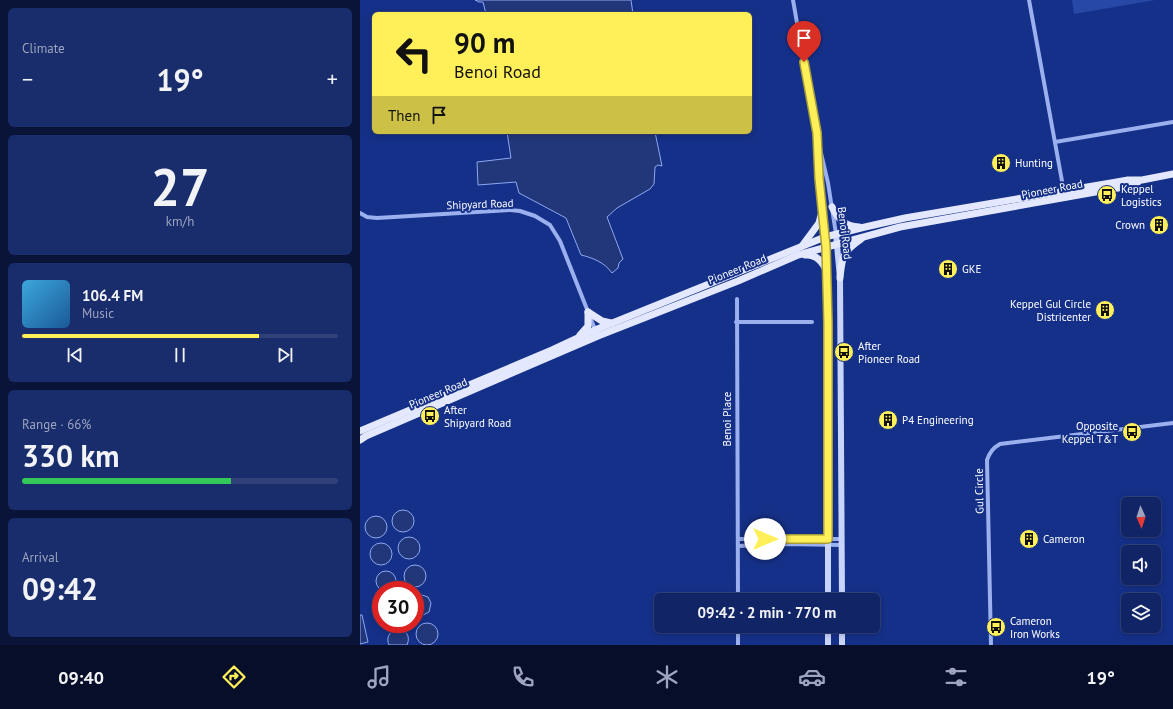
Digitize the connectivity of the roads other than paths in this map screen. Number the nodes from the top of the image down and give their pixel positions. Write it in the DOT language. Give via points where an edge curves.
graph roads {
  1 [pos="793,0"];
  2 [pos="1029,0"];
  3 [pos="1173,122"];
  4 [pos="817,133"];
  5 [pos="1055,142"];
  6 [pos="1173,174"];
  7 [pos="1064,194"];
  8 [pos="832,207"];
  9 [pos="823,208"];
  10 [pos="360,213"];
  11 [pos="865,227"];
  12 [pos="836,234"];
  13 [pos="866,236"];
  14 [pos="825,237"];
  15 [pos="838,244"];
  16 [pos="802,246"];
  17 [pos="826,247"];
  18 [pos="798,255"];
  19 [pos="827,272"];
  20 [pos="840,278"];
  21 [pos="737,299"];
  22 [pos="588,312"];
  23 [pos="643,314"];
  24 [pos="628,320"];
  25 [pos="736,322"];
  26 [pos="812,322"];
  27 [pos="612,323"];
  28 [pos="596,333"];
  29 [pos="576,338"];
  30 [pos="1173,422"];
  31 [pos="360,431"];
  32 [pos="360,440"];
  33 [pos="738,539"];
  34 [pos="828,542"];
  35 [pos="842,542"];
  36 [pos="738,546"];
  37 [pos="738,593"];
  38 [pos="828,593"];
  39 [pos="842,593"];
  40 [pos="738,633"];
  41 [pos="828,633"];
  42 [pos="842,633"];
  43 [pos="738,645"];
  44 [pos="828,645"];
  45 [pos="842,645"];
  46 [pos="990,645"];
  1 -- 4 [label="street, Benoi Road"];
  2 -- 5 [label="street"];
  3 -- 5 [label="street"];
  4 -- 8 [label="street, Benoi Road"];
  4 -- 9 [label="street, Benoi Road"];
  5 -- 7 [label="street"];
  6 -- 7 [label="main road, Pioneer Road" via="1142,180 1129,186"];
  7 -- 11 [label="main road, Pioneer Road"];
  7 -- 13 [label="main road, Pioneer Road"];
  8 -- 11 [label="main road" via="844,223"];
  8 -- 12 [label="street, Benoi Road"];
  9 -- 14 [label="street, Benoi Road"];
  9 -- 16 [label="main road" via="819,223"];
  10 -- 22 [label="street, Shipyard Road" via="366,217 376,218 510,210 535,216 550,225 560,241"];
  11 -- 12 [label="main road, Pioneer Road"];
  12 -- 14 [label="main road, Pioneer Road"];
  12 -- 15 [label="main road, Benoi Road"];
  13 -- 15 [label="main road, Pioneer Road"];
  13 -- 20 [label="main road" via="845,253"];
  14 -- 16 [label="main road, Pioneer Road"];
  14 -- 17 [label="main road, Benoi Road"];
  15 -- 17 [label="main road, Pioneer Road"];
  15 -- 20 [label="main road, Benoi Road"];
  16 -- 23 [label="main road, Pioneer Road"];
  17 -- 18 [label="main road, Pioneer Road"];
  17 -- 19 [label="main road, Benoi Road"];
  18 -- 19 [label="main road" via="808,254 818,258"];
  18 -- 23 [label="main road, Pioneer Road"];
  19 -- 34 [label="main road, Benoi Road"];
  20 -- 35 [label="main road, Benoi Road"];
  21 -- 25 [label="street, Benoi Place"];
  22 -- 27 [label="main road" via="602,321"];
  22 -- 28 [label="street, Shipyard Road"];
  22 -- 29 [label="main road" via="588,326"];
  23 -- 24 [label="main road, Pioneer Road"];
  24 -- 27 [label="main road, Pioneer Road"];
  24 -- 28 [label="main road, Pioneer Road"];
  25 -- 26 [label="street"];
  25 -- 33 [label="street, Benoi Place"];
  27 -- 28 [label="main road, Pioneer Road"];
  28 -- 29 [label="main road, Pioneer Road"];
  28 -- 32 [label="main road, Pioneer Road"];
  29 -- 31 [label="main road, Pioneer Road"];
  30 -- 46 [label="street, Gul Circle" via="1000,444 994,448 988,460"];
  33 -- 34 [label="street"];
  33 -- 36 [label="street, Benoi Place"];
  34 -- 35 [label="street"];
  34 -- 36 [label="street"];
  34 -- 38 [label="main road, Benoi Road"];
  35 -- 39 [label="main road, Benoi Road"];
  36 -- 37 [label="street, Benoi Place"];
  40 -- 43 [label="street"];
  41 -- 44 [label="main road"];
  42 -- 45 [label="main road"];
}
